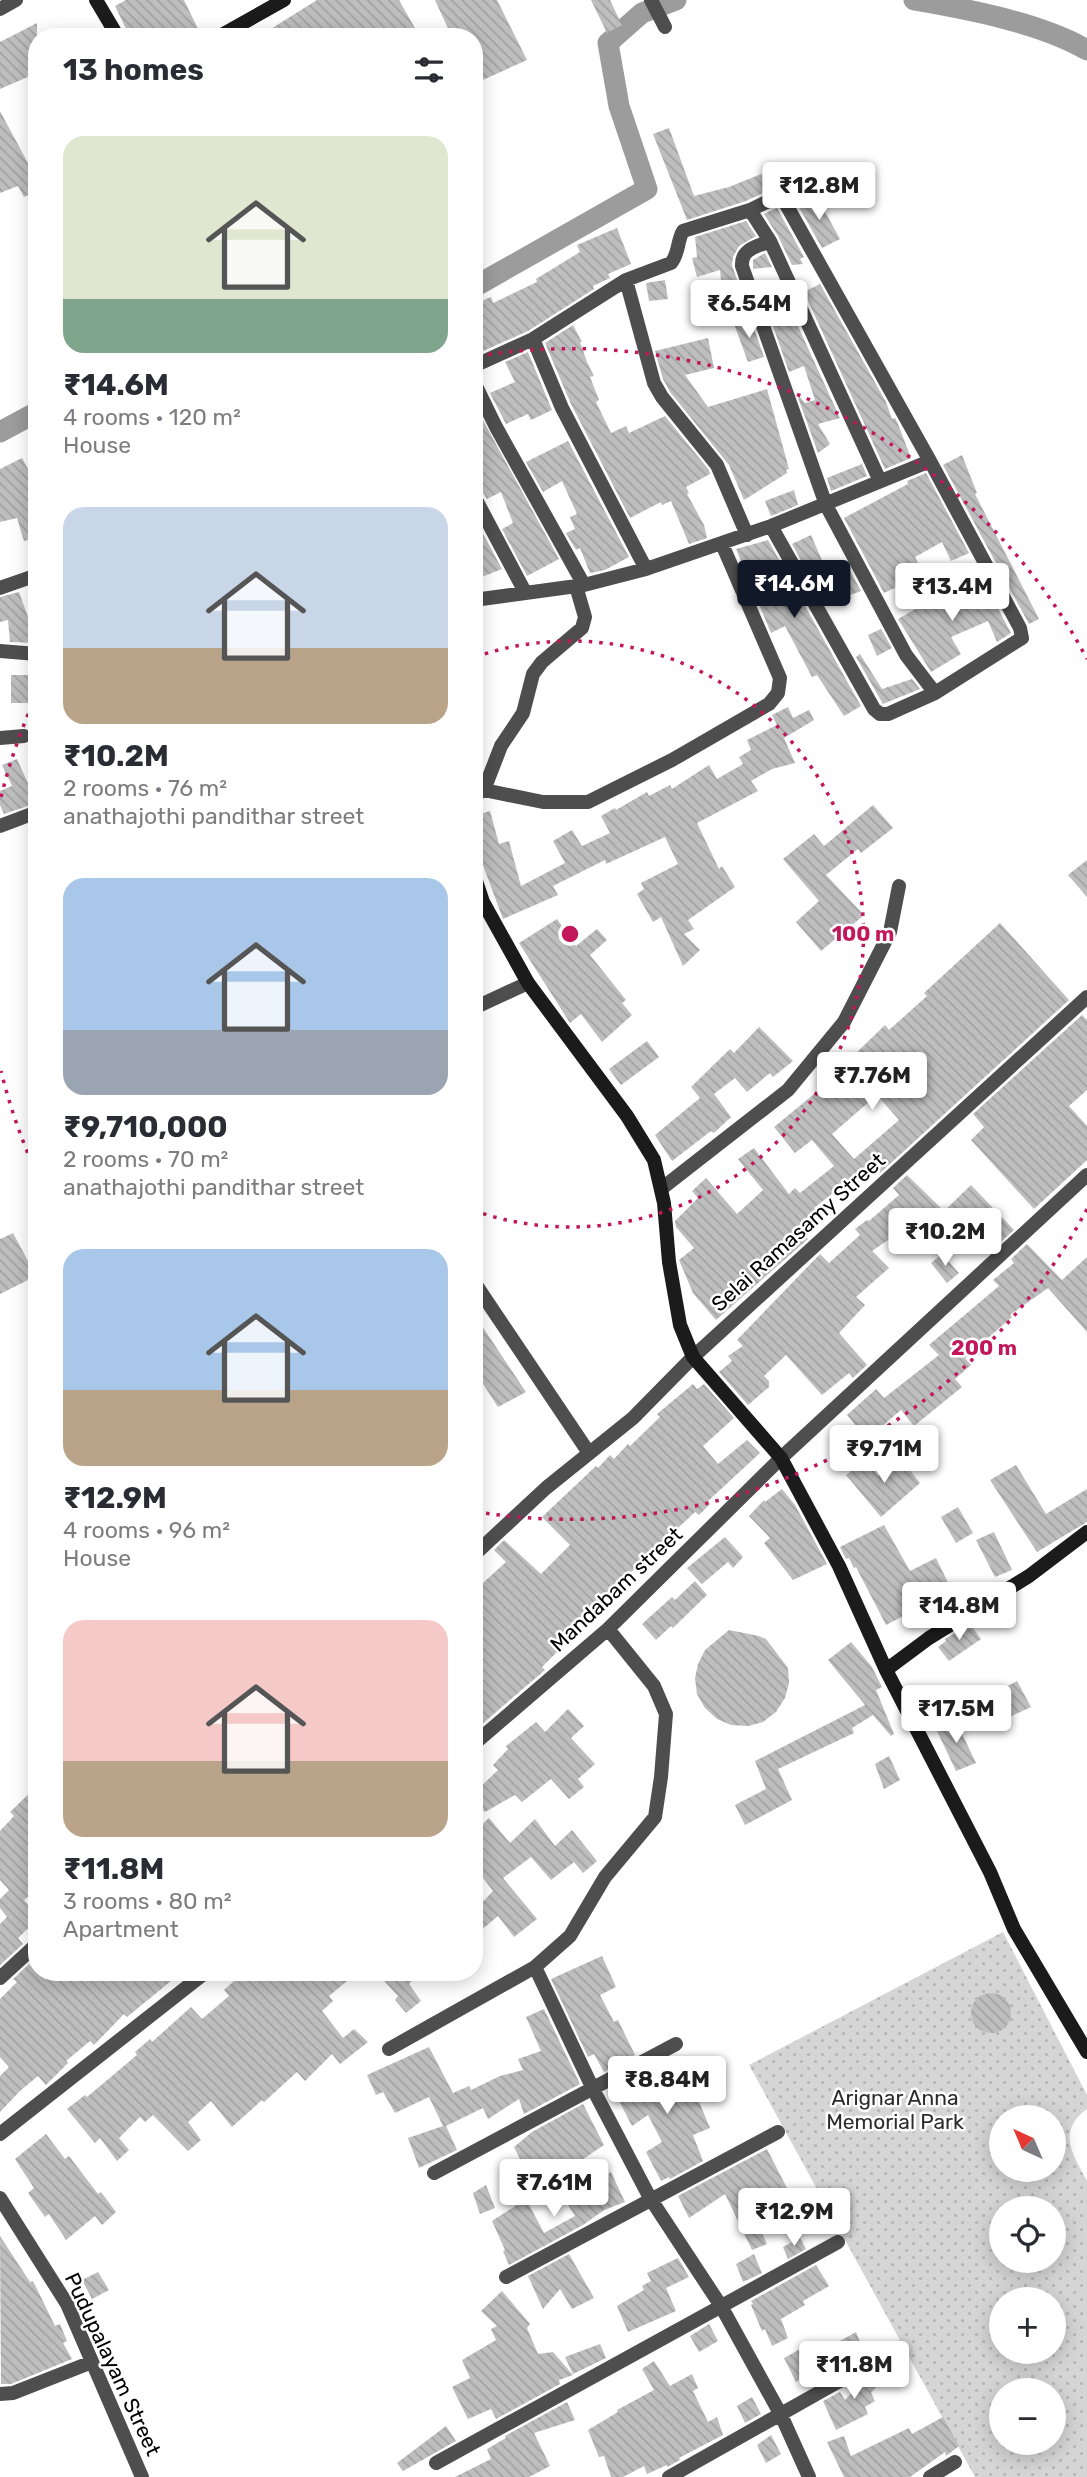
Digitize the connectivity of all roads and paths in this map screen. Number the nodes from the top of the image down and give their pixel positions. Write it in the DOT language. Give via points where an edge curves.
graph roads {
  1 [pos="16,0"];
  2 [pos="96,0"];
  3 [pos="284,0"];
  4 [pos="651,0"];
  5 [pos="0,9"];
  6 [pos="665,27"];
  7 [pos="113,28"];
  8 [pos="234,28"];
  9 [pos="750,209"];
  10 [pos="770,241"];
  11 [pos="626,280"];
  12 [pos="533,339"];
  13 [pos="483,362"];
  14 [pos="483,400"];
  15 [pos="930,461"];
  16 [pos="880,481"];
  17 [pos="826,505"];
  18 [pos="483,513"];
  19 [pos="771,526"];
  20 [pos="747,535"];
  21 [pos="722,544"];
  22 [pos="646,569"];
  23 [pos="28,578"];
  24 [pos="580,585"];
  25 [pos="0,588"];
  26 [pos="525,592"];
  27 [pos="483,599"];
  28 [pos="0,651"];
  29 [pos="28,653"];
  30 [pos="935,692"];
  31 [pos="24,736"];
  32 [pos="0,738"];
  33 [pos="483,784"];
  34 [pos="483,793"];
  35 [pos="28,815"];
  36 [pos="0,826"];
  37 [pos="899,886"];
  38 [pos="483,902"];
  39 [pos="528,983"];
  40 [pos="1087,997"];
  41 [pos="483,1004"];
  42 [pos="1087,1175"];
  43 [pos="661,1189"];
  44 [pos="483,1295"];
  45 [pos="693,1357"];
  46 [pos="589,1453"];
  47 [pos="780,1458"];
  48 [pos="1087,1532"];
  49 [pos="483,1547"];
  50 [pos="608,1629"];
  51 [pos="886,1670"];
  52 [pos="483,1736"];
  53 [pos="28,1952"];
  54 [pos="536,1967"];
  55 [pos="0,1978"];
  56 [pos="195,1981"];
  57 [pos="676,2043"];
  58 [pos="390,2049"];
  59 [pos="1087,2052"];
  60 [pos="593,2089"];
  61 [pos="778,2132"];
  62 [pos="0,2134"];
  63 [pos="434,2173"];
  64 [pos="0,2198"];
  65 [pos="650,2198"];
  66 [pos="838,2242"];
  67 [pos="506,2277"];
  68 [pos="721,2306"];
  69 [pos="901,2349"];
  70 [pos="92,2362"];
  71 [pos="0,2394"];
  72 [pos="781,2415"];
  73 [pos="954,2462"];
  74 [pos="436,2463"];
  75 [pos="142,2477"];
  76 [pos="669,2477"];
  77 [pos="809,2477"];
  78 [pos="930,2477"];
  1 -- 5 [label="street"];
  2 -- 7 [label="street"];
  3 -- 8 [label="street"];
  4 -- 6 [label="street"];
  9 -- 10 [label="street"];
  9 -- 11 [label="street" via="683,231 671,263"];
  9 -- 15 [label="street" via="783,199"];
  10 -- 16 [label="street"];
  10 -- 17 [label="street" via="745,251 741,266"];
  11 -- 12 [label="street"];
  11 -- 20 [label="street" via="654,383 717,465"];
  12 -- 13 [label="street"];
  12 -- 22 [label="street" via="562,408"];
  14 -- 24 [label="street"];
  15 -- 16 [label="street"];
  15 -- 30 [label="street" via="1022,634 1018,642"];
  16 -- 17 [label="street"];
  17 -- 19 [label="street"];
  17 -- 30 [label="street" via="905,655"];
  18 -- 26 [label="street"];
  19 -- 20 [label="street"];
  19 -- 30 [label="street" via="874,709 888,714"];
  20 -- 21 [label="street"];
  21 -- 22 [label="street"];
  21 -- 34 [label="street" via="780,678 778,693 769,704 588,802 543,802"];
  22 -- 24 [label="street"];
  23 -- 25 [label="street"];
  24 -- 26 [label="street"];
  24 -- 33 [label="street" via="585,617 582,628 533,674 523,713"];
  26 -- 27 [label="street"];
  28 -- 29 [label="street"];
  31 -- 32 [label="street"];
  35 -- 36 [label="street"];
  37 -- 43 [label="street" via="890,932 844,1022 788,1090"];
  38 -- 39 [label="street"];
  39 -- 41 [label="street"];
  39 -- 43 [label="street" via="627,1116 654,1160"];
  40 -- 45 [label="street, Selai Ramasamy Street"];
  42 -- 47 [label="street, Mandabam street"];
  43 -- 45 [label="street" via="668,1262 680,1325"];
  44 -- 46 [label="street"];
  45 -- 46 [label="street, Selai Ramasamy Street" via="633,1418"];
  45 -- 47 [label="street"];
  46 -- 49 [label="street, Selai Ramasamy Street"];
  47 -- 50 [label="street, Mandabam street"];
  47 -- 51 [label="street" via="839,1566"];
  48 -- 51 [label="street"];
  50 -- 52 [label="street, Mandabam street"];
  50 -- 54 [label="street" via="654,1686 666,1714 654,1817 605,1877 570,1936"];
  51 -- 59 [label="street" via="990,1872 1014,1929"];
  53 -- 55 [label="street"];
  54 -- 58 [label="street"];
  54 -- 60 [label="street"];
  56 -- 62 [label="street"];
  57 -- 60 [label="street"];
  60 -- 63 [label="street"];
  60 -- 65 [label="street"];
  61 -- 65 [label="street"];
  64 -- 70 [label="street, Pudupalayam Street" via="67,2304"];
  65 -- 67 [label="street"];
  65 -- 68 [label="street"];
  66 -- 68 [label="street"];
  68 -- 72 [label="street"];
  68 -- 74 [label="street"];
  69 -- 72 [label="street"];
  70 -- 71 [label="street"];
  70 -- 75 [label="street, Pudupalayam Street"];
  72 -- 76 [label="street"];
  72 -- 77 [label="street"];
  73 -- 78 [label="street"];
}
